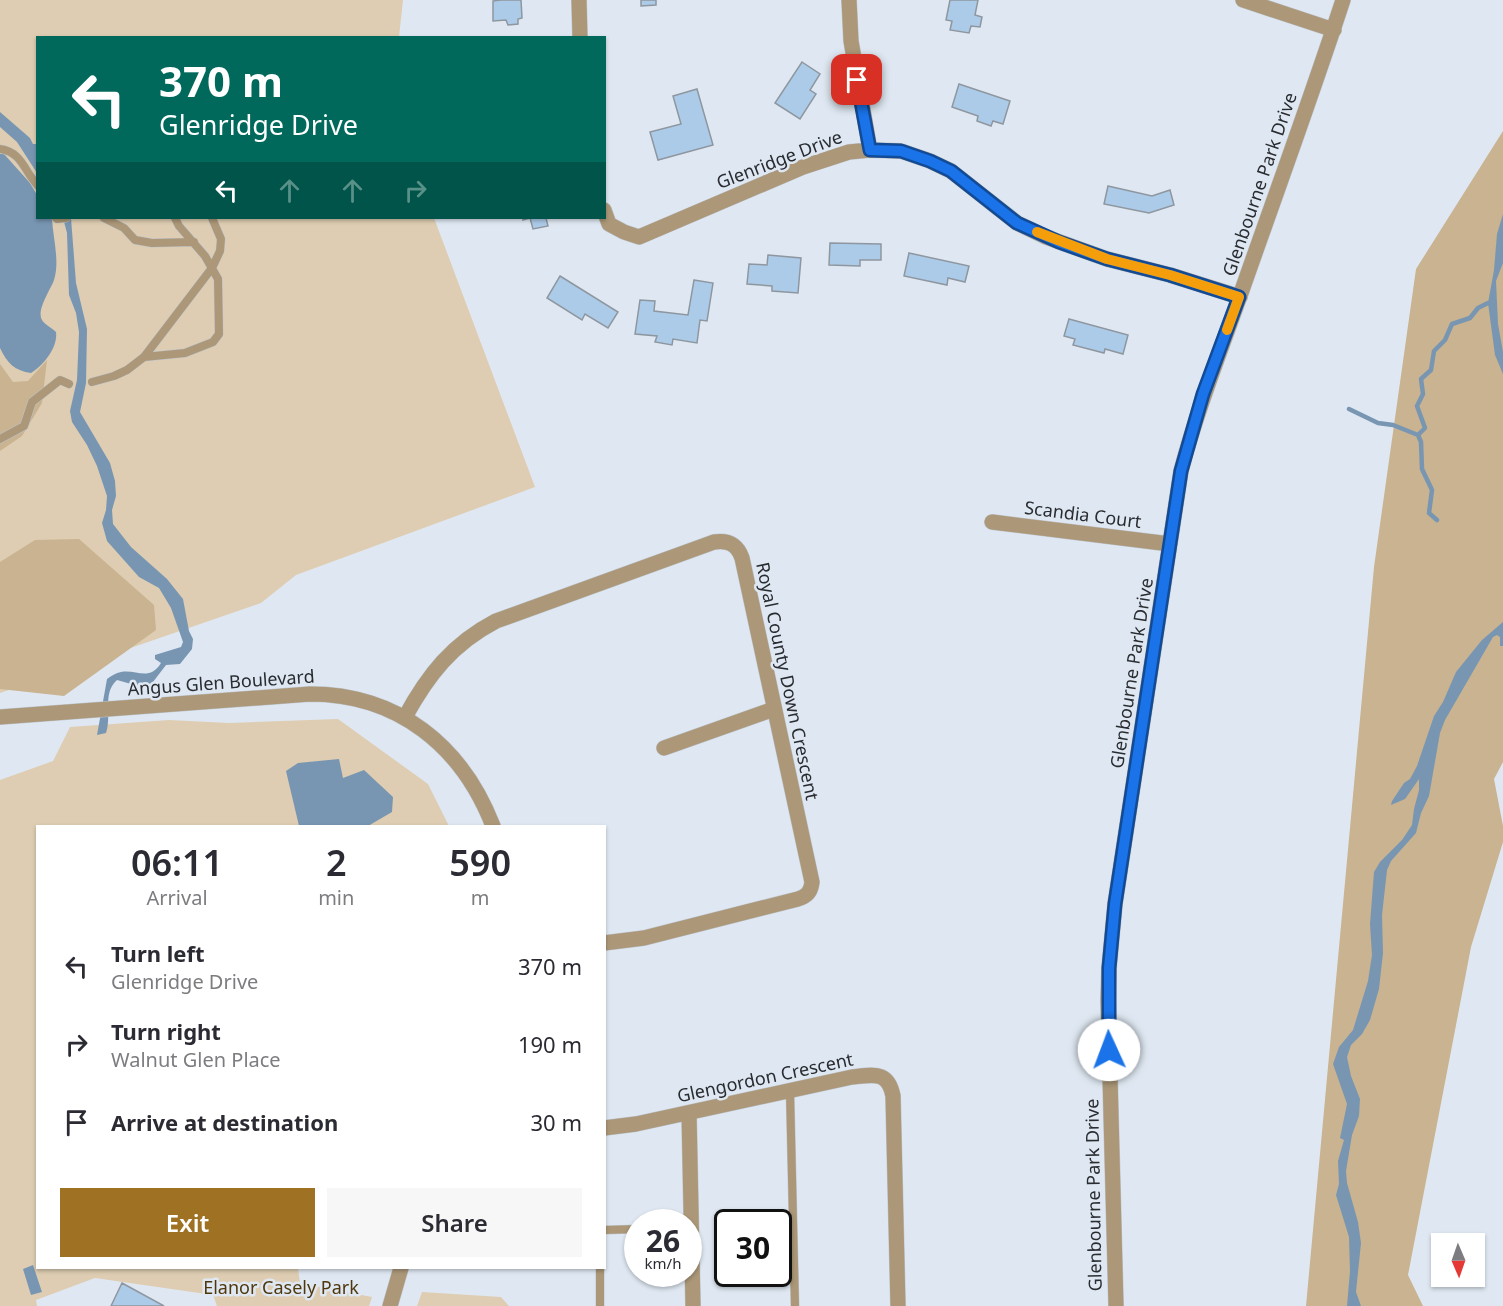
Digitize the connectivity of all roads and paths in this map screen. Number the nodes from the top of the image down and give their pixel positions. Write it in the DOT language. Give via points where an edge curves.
graph roads {
  1 [pos="579,0"];
  2 [pos="849,0"];
  3 [pos="1243,0"];
  4 [pos="1343,0"];
  5 [pos="1334,30"];
  6 [pos="580,36"];
  7 [pos="0,149"];
  8 [pos="870,150"];
  9 [pos="36,183"];
  10 [pos="606,216"];
  11 [pos="106,219"];
  12 [pos="176,219"];
  13 [pos="212,219"];
  14 [pos="194,242"];
  15 [pos="212,268"];
  16 [pos="1239,297"];
  17 [pos="144,357"];
  18 [pos="92,382"];
  19 [pos="69,384"];
  20 [pos="0,439"];
  21 [pos="992,522"];
  22 [pos="1170,544"];
  23 [pos="774,709"];
  24 [pos="0,717"];
  25 [pos="405,717"];
  26 [pos="664,748"];
  27 [pos="494,825"];
  28 [pos="606,944"];
  29 [pos="790,1091"];
  30 [pos="689,1113"];
  31 [pos="606,1128"];
  32 [pos="690,1209"];
  33 [pos="624,1229"];
  34 [pos="606,1230"];
  35 [pos="401,1269"];
  36 [pos="600,1269"];
  37 [pos="692,1287"];
  38 [pos="390,1306"];
  39 [pos="600,1306"];
  40 [pos="693,1306"];
  41 [pos="795,1306"];
  42 [pos="898,1306"];
  43 [pos="1116,1306"];
  1 -- 6 [label="street"];
  2 -- 8 [label="street" via="851,41"];
  3 -- 5 [label="street"];
  4 -- 5 [label="street, Glenbourne Park Drive"];
  5 -- 16 [label="street, Glenbourne Park Drive"];
  7 -- 9 [label="lane" via="20,158"];
  8 -- 10 [label="street, Glenridge Drive" via="849,152 803,167 639,237 609,224"];
  8 -- 16 [label="street, Glenridge Drive" via="901,151 951,171 1017,223 1063,243"];
  11 -- 14 [label="lane" via="124,228 135,240"];
  12 -- 14 [label="lane"];
  13 -- 15 [label="lane" via="221,239"];
  14 -- 15 [label="lane"];
  15 -- 17 [label="lane"];
  15 -- 17 [label="lane" via="218,279 219,314 219,334 213,342 185,353"];
  16 -- 22 [label="street, Glenbourne Park Drive" via="1191,431"];
  17 -- 18 [label="lane" via="127,370"];
  19 -- 20 [label="lane" via="60,380 47,388 32,402 24,426"];
  21 -- 22 [label="street, Scandia Court"];
  22 -- 43 [label="street, Glenbourne Park Drive" via="1115,904 1109,968"];
  23 -- 25 [label="street, Royal County Down Crescent" via="742,558 736,546 721,541 515,614 478,631 436,668"];
  23 -- 26 [label="street"];
  23 -- 28 [label="street, Royal County Down Crescent" via="812,882 810,892 798,899 644,938"];
  24 -- 25 [label="street, Angus Glen Boulevard" via="322,694 357,699"];
  25 -- 27 [label="street, Angus Glen Boulevard" via="457,762"];
  29 -- 30 [label="street, Glengordon Crescent"];
  29 -- 41 [label="lane"];
  29 -- 42 [label="street, Glengordon Crescent" via="869,1075 883,1077 890,1085"];
  30 -- 31 [label="street, Glengordon Crescent"];
  30 -- 32 [label="street"];
  33 -- 34 [label="lane"];
  35 -- 38 [label="street"];
  36 -- 39 [label="lane"];
  37 -- 40 [label="street"];
}
